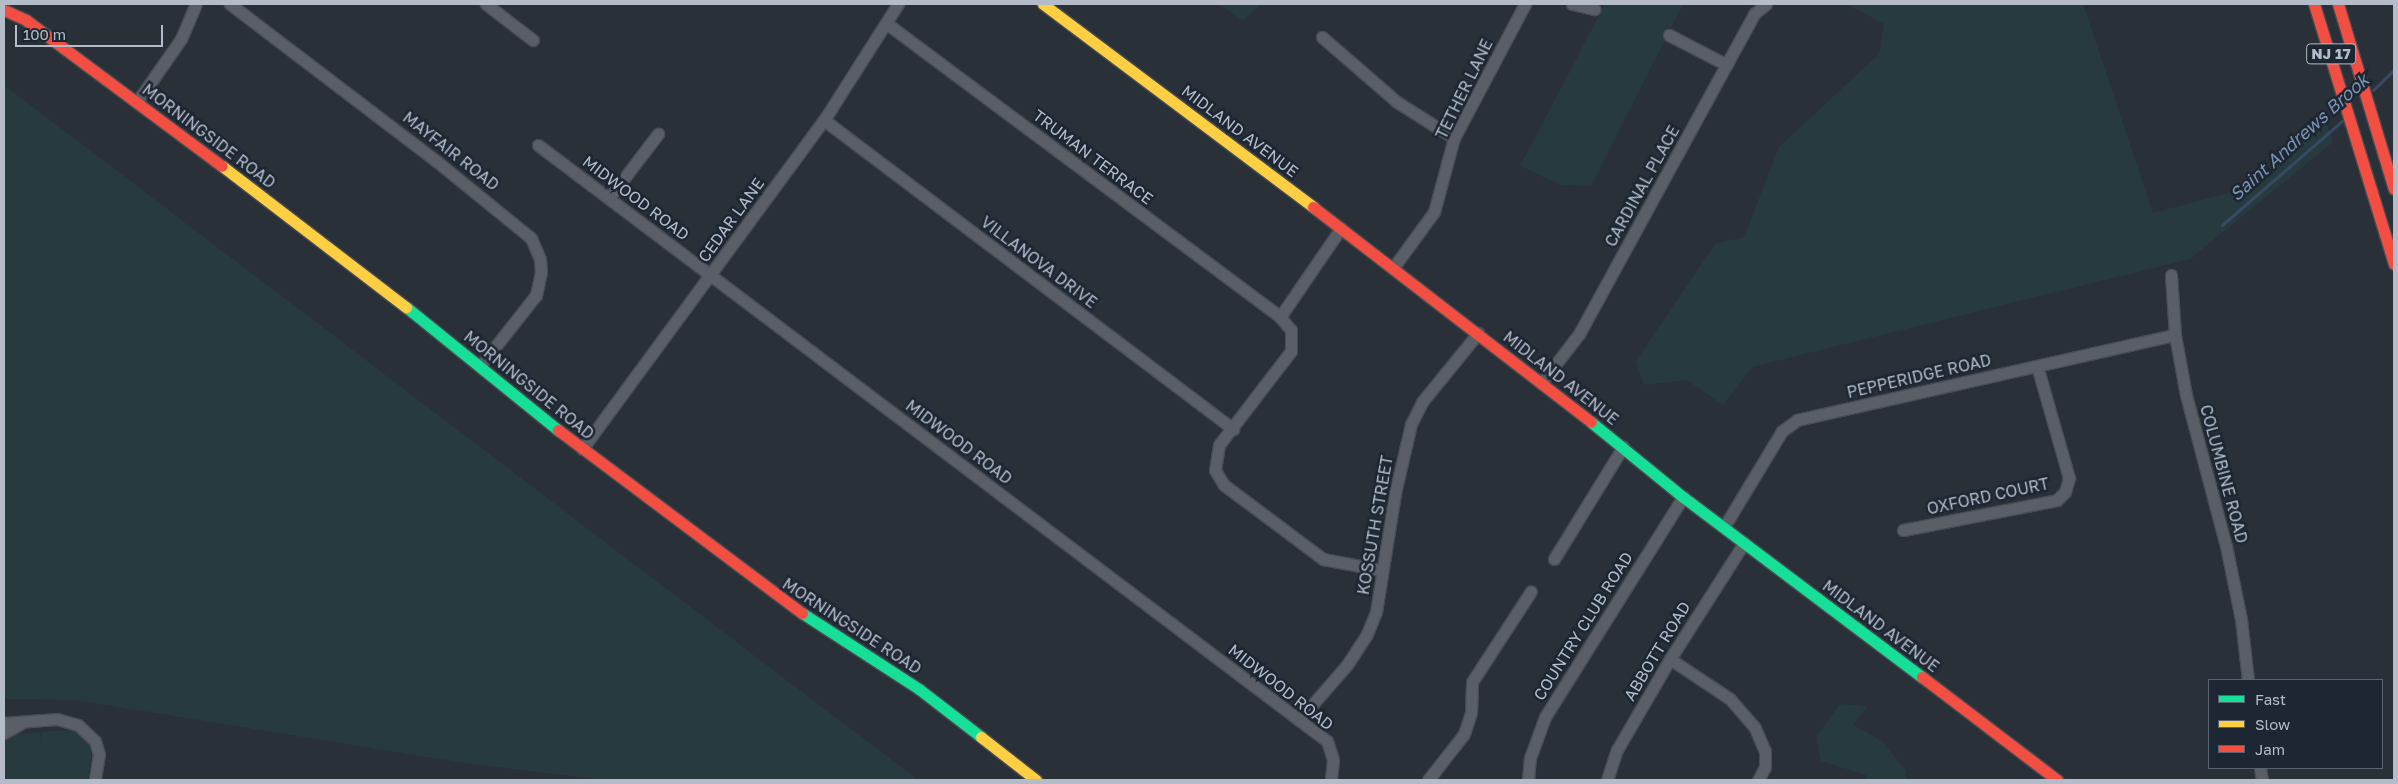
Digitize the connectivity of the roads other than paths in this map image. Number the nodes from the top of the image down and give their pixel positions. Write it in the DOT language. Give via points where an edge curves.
graph roads {
  1 [pos="196,4"];
  2 [pos="230,4"];
  3 [pos="486,4"];
  4 [pos="898,4"];
  5 [pos="1044,4"];
  6 [pos="1525,4"];
  7 [pos="1572,4"];
  8 [pos="1766,4"];
  9 [pos="2314,4"];
  10 [pos="2338,4"];
  11 [pos="1594,9"];
  12 [pos="4,10"];
  13 [pos="886,23"];
  14 [pos="1669,35"];
  15 [pos="1322,37"];
  16 [pos="533,40"];
  17 [pos="1727,65"];
  18 [pos="137,102"];
  19 [pos="824,120"];
  20 [pos="658,134"];
  21 [pos="1454,138"];
  22 [pos="538,145"];
  23 [pos="2394,189"];
  24 [pos="609,198"];
  25 [pos="1341,228"];
  26 [pos="2394,264"];
  27 [pos="1392,268"];
  28 [pos="711,274"];
  29 [pos="2171,275"];
  30 [pos="1280,317"];
  31 [pos="1478,333"];
  32 [pos="2175,334"];
  33 [pos="481,365"];
  34 [pos="2037,366"];
  35 [pos="1542,382"];
  36 [pos="1233,429"];
  37 [pos="1623,447"];
  38 [pos="582,449"];
  39 [pos="1683,496"];
  40 [pos="1724,527"];
  41 [pos="1903,530"];
  42 [pos="1744,543"];
  43 [pos="1554,559"];
  44 [pos="1382,570"];
  45 [pos="1531,591"];
  46 [pos="1670,659"];
  47 [pos="2248,679"];
  48 [pos="1299,720"];
  49 [pos="24,722"];
  50 [pos="4,723"];
  51 [pos="4,733"];
  52 [pos="95,780"];
  53 [pos="1036,780"];
  54 [pos="1331,780"];
  55 [pos="1428,780"];
  56 [pos="1528,780"];
  57 [pos="1607,780"];
  58 [pos="1758,780"];
  59 [pos="2057,780"];
  1 -- 18 [label="street" via="181,39"];
  2 -- 33 [label="street, MAYFAIR ROAD" via="420,148 531,238 540,259 536,295"];
  3 -- 16 [label="street"];
  4 -- 13 [label="street, CEDAR LANE"];
  5 -- 25 [label="main road, MIDLAND AVENUE"];
  6 -- 21 [label="street, TETHER LANE"];
  7 -- 11 [label="street"];
  8 -- 17 [label="street, CARDINAL PLACE" via="1755,13"];
  9 -- 26 [label="main road, NJ 17"];
  10 -- 23 [label="main road, NJ 17"];
  12 -- 18 [label="main road, MORNINGSIDE ROAD" via="26,20"];
  13 -- 19 [label="street, CEDAR LANE"];
  13 -- 30 [label="street, TRUMAN TERRACE"];
  14 -- 17 [label="street"];
  15 -- 21 [label="street" via="1396,102"];
  17 -- 35 [label="street, CARDINAL PLACE" via="1579,334"];
  18 -- 33 [label="main road, MORNINGSIDE ROAD"];
  19 -- 28 [label="street, CEDAR LANE"];
  19 -- 36 [label="street, VILLANOVA DRIVE"];
  20 -- 24 [label="street"];
  21 -- 27 [label="street, TETHER LANE" via="1434,212"];
  22 -- 24 [label="street, MIDWOOD ROAD"];
  24 -- 28 [label="street, MIDWOOD ROAD"];
  25 -- 27 [label="main road, MIDLAND AVENUE"];
  25 -- 30 [label="street"];
  27 -- 31 [label="main road, MIDLAND AVENUE"];
  28 -- 38 [label="street, CEDAR LANE"];
  28 -- 48 [label="street, MIDWOOD ROAD"];
  29 -- 32 [label="street, COLUMBINE ROAD"];
  30 -- 36 [label="street" via="1291,330 1291,351"];
  31 -- 35 [label="main road, MIDLAND AVENUE"];
  31 -- 44 [label="street, KOSSUTH STREET" via="1422,402 1411,424"];
  32 -- 34 [label="street, PEPPERIDGE ROAD"];
  32 -- 47 [label="street, COLUMBINE ROAD" via="2186,395 2226,546 2241,619"];
  33 -- 38 [label="main road, MORNINGSIDE ROAD"];
  34 -- 40 [label="street, PEPPERIDGE ROAD" via="1797,420 1782,431"];
  34 -- 41 [label="street, OXFORD COURT" via="2069,478 2065,492 2057,500"];
  35 -- 37 [label="main road, MIDLAND AVENUE"];
  36 -- 44 [label="street" via="1216,454 1215,470 1224,485 1323,559"];
  37 -- 39 [label="main road, MIDLAND AVENUE"];
  37 -- 43 [label="street"];
  38 -- 53 [label="main road, MORNINGSIDE ROAD" via="777,597 919,689"];
  39 -- 40 [label="main road, MIDLAND AVENUE"];
  39 -- 56 [label="street, COUNTRY CLUB ROAD" via="1545,717 1530,758"];
  40 -- 42 [label="main road, MIDLAND AVENUE"];
  42 -- 46 [label="street, ABBOTT ROAD"];
  42 -- 59 [label="main road, MIDLAND AVENUE"];
  44 -- 48 [label="street, KOSSUTH STREET" via="1376,612 1359,649"];
  45 -- 55 [label="street" via="1472,682 1471,713 1464,734"];
  46 -- 57 [label="street, ABBOTT ROAD" via="1617,750"];
  46 -- 58 [label="street" via="1730,699 1755,728 1765,751 1765,767"];
  48 -- 54 [label="street, MIDWOOD ROAD" via="1327,740 1333,760"];
  49 -- 50 [label="street"];
  49 -- 51 [label="street"];
  49 -- 52 [label="street" via="57,719 78,726 95,741 99,754"];
}
